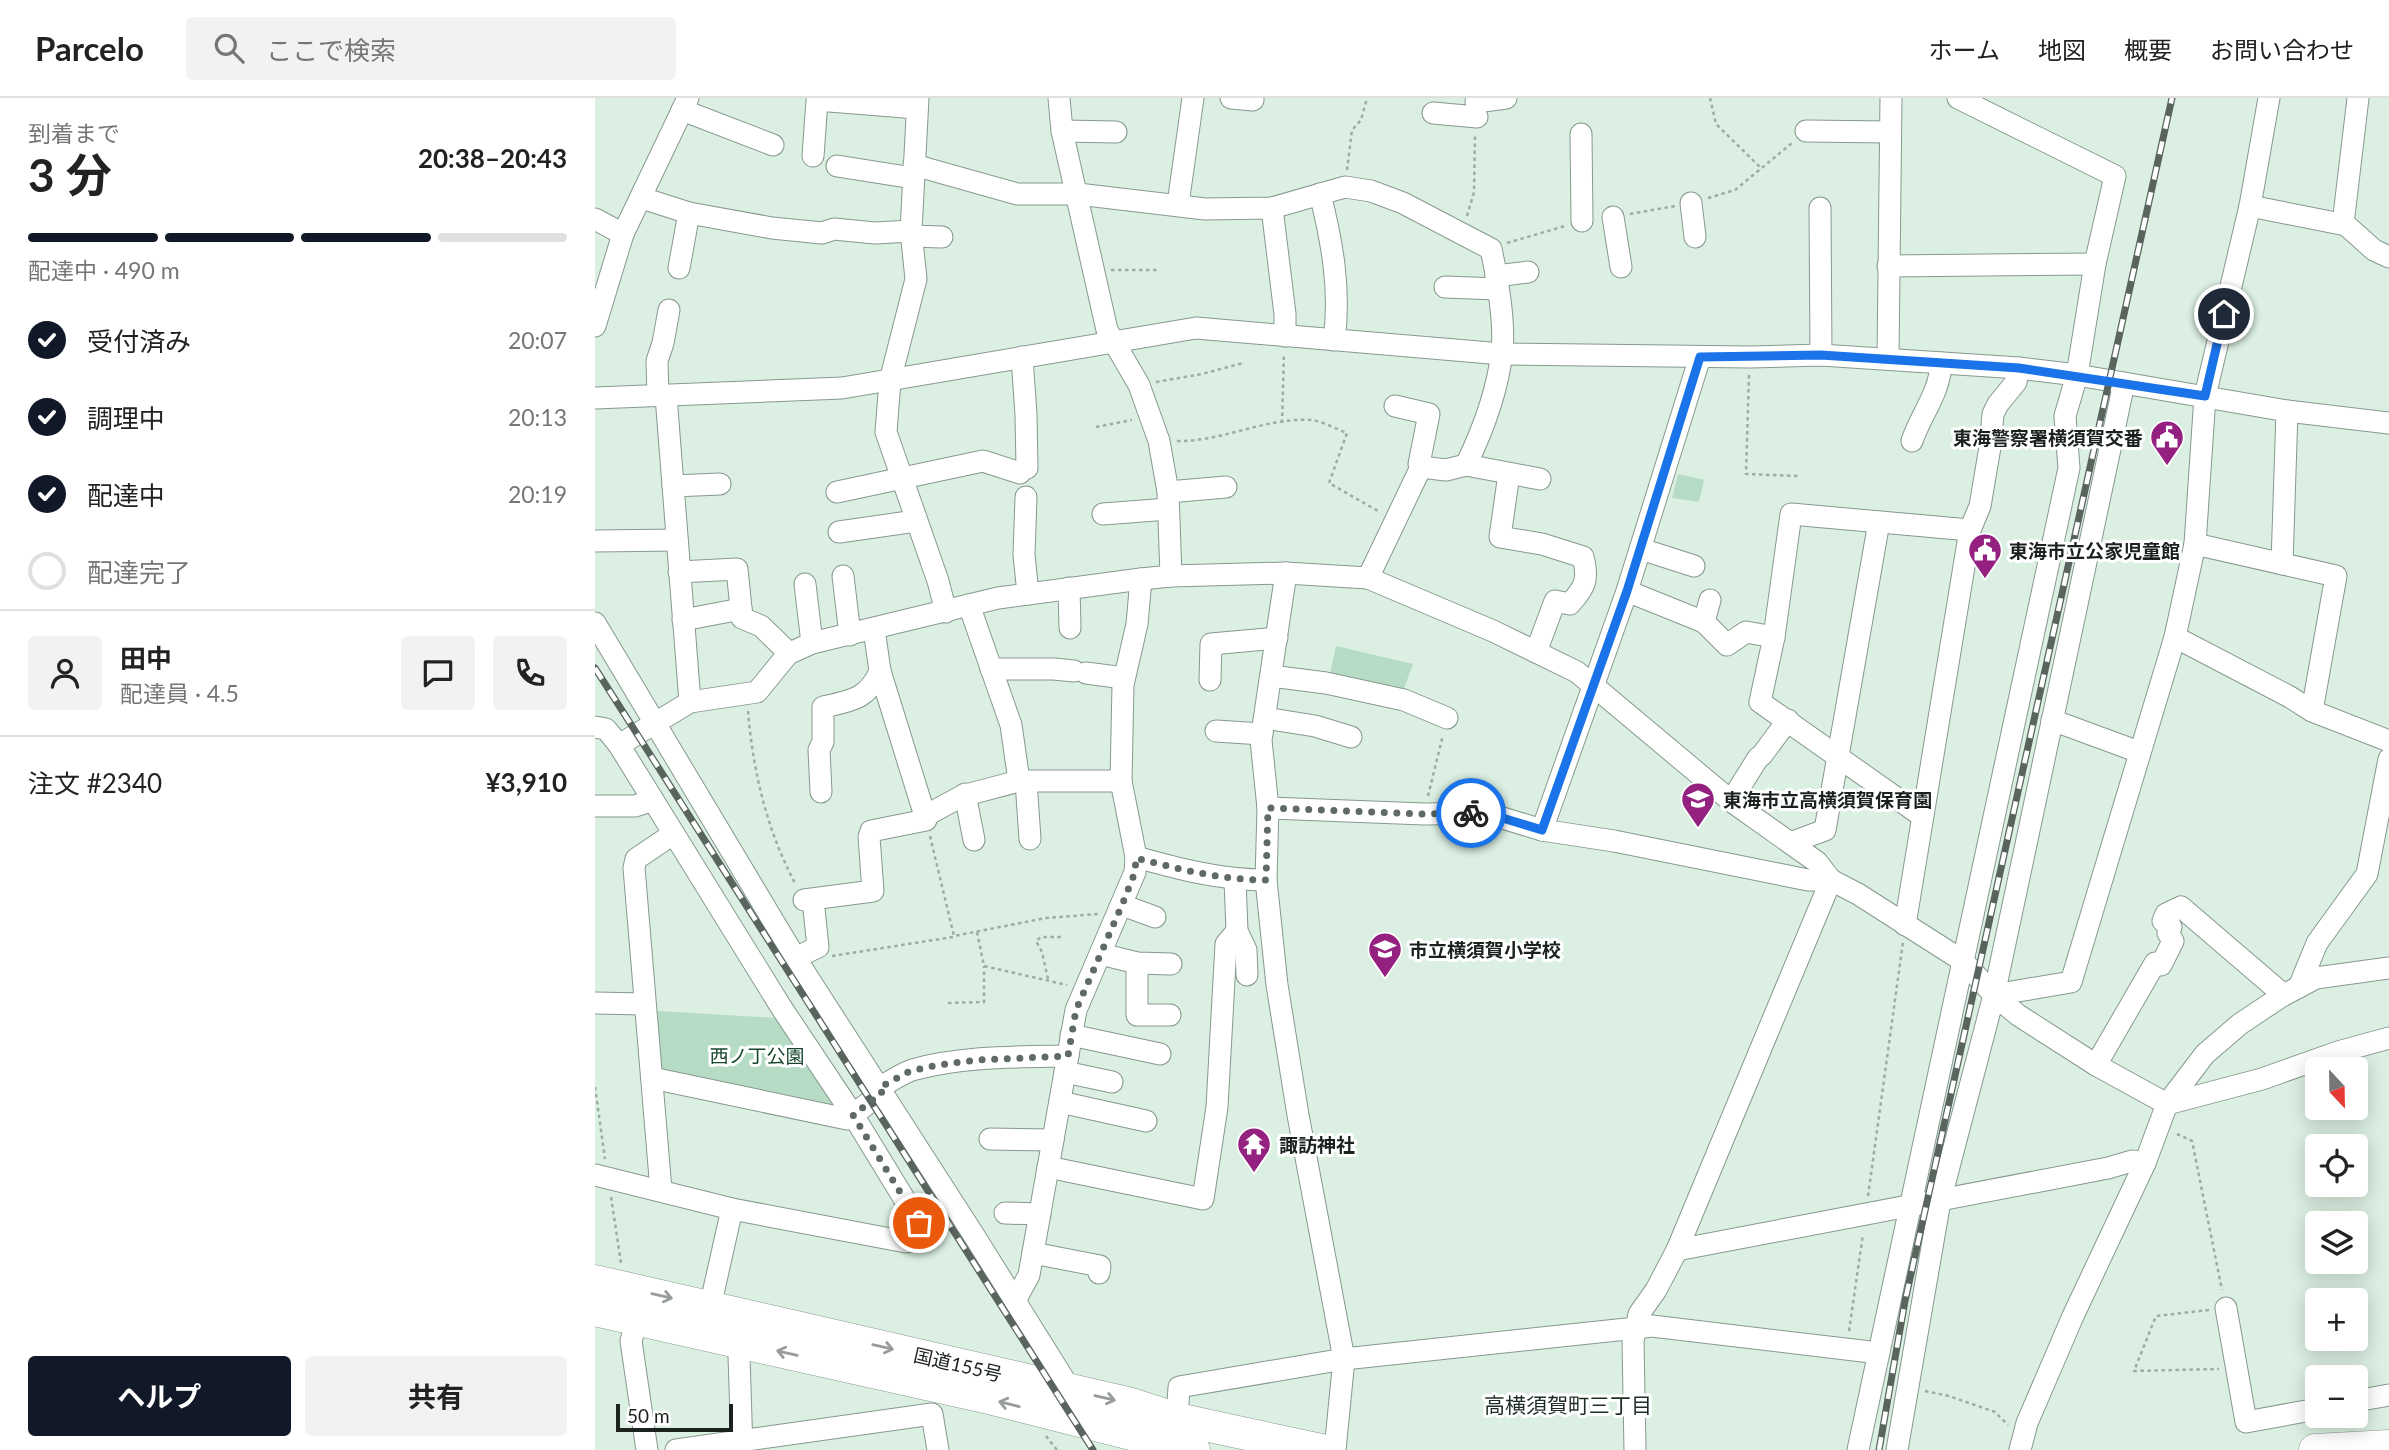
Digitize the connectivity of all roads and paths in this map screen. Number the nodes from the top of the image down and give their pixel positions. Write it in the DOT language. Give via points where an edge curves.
graph roads {
  1 [pos="1059,98"];
  2 [pos="1193,98"];
  3 [pos="1231,98"];
  4 [pos="1367,98"];
  5 [pos="1506,98"];
  6 [pos="1710,98"];
  7 [pos="1891,98"];
  8 [pos="1958,98"];
  9 [pos="2269,98"];
  10 [pos="2358,98"];
  11 [pos="1253,100"];
  12 [pos="682,103"];
  13 [pos="917,103"];
  14 [pos="1476,109"];
  15 [pos="1433,113"];
  16 [pos="1062,131"];
  17 [pos="1806,131"];
  18 [pos="1116,132"];
  19 [pos="1889,132"];
  20 [pos="1581,134"];
  21 [pos="773,145"];
  22 [pos="813,156"];
  23 [pos="837,166"];
  24 [pos="1762,169"];
  25 [pos="914,172"];
  26 [pos="1345,187"];
  27 [pos="1078,194"];
  28 [pos="1320,194"];
  29 [pos="642,198"];
  30 [pos="1691,202"];
  31 [pos="1178,204"];
  32 [pos="2250,206"];
  33 [pos="1272,208"];
  34 [pos="1820,208"];
  35 [pos="689,213"];
  36 [pos="1613,217"];
  37 [pos="595,219"];
  38 [pos="1582,222"];
  39 [pos="2343,224"];
  40 [pos="623,234"];
  41 [pos="911,234"];
  42 [pos="1462,234"];
  43 [pos="942,237"];
  44 [pos="1695,237"];
  45 [pos="1491,249"];
  46 [pos="2389,257"];
  47 [pos="2095,264"];
  48 [pos="1888,266"];
  49 [pos="1621,267"];
  50 [pos="679,268"];
  51 [pos="1094,270"];
  52 [pos="1160,270"];
  53 [pos="1528,272"];
  54 [pos="1497,282"];
  55 [pos="1445,287"];
  56 [pos="669,310"];
  57 [pos="595,327"];
  58 [pos="1285,335"];
  59 [pos="1335,340"];
  60 [pos="1114,341"];
  61 [pos="1502,354"];
  62 [pos="1821,355"];
  63 [pos="1022,357"];
  64 [pos="1700,357"];
  65 [pos="1750,357"];
  66 [pos="1888,359"];
  67 [pos="1243,363"];
  68 [pos="1941,363"];
  69 [pos="2019,368"];
  70 [pos="2077,375"];
  71 [pos="890,381"];
  72 [pos="2124,383"];
  73 [pos="1139,385"];
  74 [pos="662,396"];
  75 [pos="2205,396"];
  76 [pos="595,398"];
  77 [pos="1395,406"];
  78 [pos="2287,411"];
  79 [pos="1152,416"];
  80 [pos="1282,423"];
  81 [pos="2389,423"];
  82 [pos="1096,427"];
  83 [pos="1159,441"];
  84 [pos="1912,441"];
  85 [pos="1467,465"];
  86 [pos="1421,467"];
  87 [pos="1509,474"];
  88 [pos="1799,476"];
  89 [pos="1539,479"];
  90 [pos="901,480"];
  91 [pos="720,484"];
  92 [pos="673,486"];
  93 [pos="1226,487"];
  94 [pos="837,492"];
  95 [pos="1026,497"];
  96 [pos="1168,500"];
  97 [pos="1103,514"];
  98 [pos="916,521"];
  99 [pos="1396,522"];
  100 [pos="1879,522"];
  101 [pos="1970,530"];
  102 [pos="839,532"];
  103 [pos="677,540"];
  104 [pos="595,541"];
  105 [pos="2195,544"];
  106 [pos="1641,549"];
  107 [pos="2282,564"];
  108 [pos="1694,566"];
  109 [pos="680,572"];
  110 [pos="1286,573"];
  111 [pos="843,576"];
  112 [pos="1171,576"];
  113 [pos="1367,578"];
  114 [pos="1141,579"];
  115 [pos="805,584"];
  116 [pos="1069,588"];
  117 [pos="1627,591"];
  118 [pos="1028,594"];
  119 [pos="1710,600"];
  120 [pos="969,605"];
  121 [pos="741,609"];
  122 [pos="946,612"];
  123 [pos="683,621"];
  124 [pos="1704,622"];
  125 [pos="595,623"];
  126 [pos="1070,628"];
  127 [pos="874,629"];
  128 [pos="850,635"];
  129 [pos="1774,637"];
  130 [pos="2175,637"];
  131 [pos="1277,638"];
  132 [pos="812,643"];
  133 [pos="1536,652"];
  134 [pos="789,653"];
  135 [pos="991,669"];
  136 [pos="880,671"];
  137 [pos="1271,676"];
  138 [pos="1124,678"];
  139 [pos="1210,680"];
  140 [pos="1593,685"];
  141 [pos="747,694"];
  142 [pos="690,702"];
  143 [pos="2312,710"];
  144 [pos="1447,718"];
  145 [pos="1789,720"];
  146 [pos="2052,720"];
  147 [pos="656,724"];
  148 [pos="1263,726"];
  149 [pos="595,727"];
  150 [pos="1216,731"];
  151 [pos="1352,737"];
  152 [pos="2389,741"];
  153 [pos="619,745"];
  154 [pos="2139,752"];
  155 [pos="1839,759"];
  156 [pos="2389,760"];
  157 [pos="1023,781"];
  158 [pos="1121,781"];
  159 [pos="821,792"];
  160 [pos="965,794"];
  161 [pos="653,800"];
  162 [pos="1731,801"];
  163 [pos="595,806"];
  164 [pos="1268,808"];
  165 [pos="1424,814"];
  166 [pos="1922,816"];
  167 [pos="926,820"];
  168 [pos="1542,830"];
  169 [pos="673,834"];
  170 [pos="974,839"];
  171 [pos="1030,839"];
  172 [pos="1790,843"];
  173 [pos="1136,858"];
  174 [pos="1235,880"];
  175 [pos="1266,880"];
  176 [pos="1831,880"];
  177 [pos="808,900"];
  178 [pos="1121,909"];
  179 [pos="1155,917"];
  180 [pos="1905,925"];
  181 [pos="1237,931"];
  182 [pos="977,932"];
  183 [pos="954,936"];
  184 [pos="1061,937"];
  185 [pos="1101,954"];
  186 [pos="796,960"];
  187 [pos="1963,961"];
  188 [pos="1137,964"];
  189 [pos="1171,964"];
  190 [pos="984,966"];
  191 [pos="2389,968"];
  192 [pos="1247,975"];
  193 [pos="1048,980"];
  194 [pos="1085,991"];
  195 [pos="2290,992"];
  196 [pos="1994,995"];
  197 [pos="595,1003"];
  198 [pos="948,1003"];
  199 [pos="644,1004"];
  200 [pos="1170,1015"];
  201 [pos="2389,1038"];
  202 [pos="1068,1054"];
  203 [pos="1160,1054"];
  204 [pos="2096,1065"];
  205 [pos="652,1078"];
  206 [pos="1112,1082"];
  207 [pos="881,1090"];
  208 [pos="1060,1102"];
  209 [pos="2167,1104"];
  210 [pos="853,1115"];
  211 [pos="1146,1121"];
  212 [pos="2158,1125"];
  213 [pos="990,1139"];
  214 [pos="1053,1140"];
  215 [pos="2145,1163"];
  216 [pos="1048,1167"];
  217 [pos="595,1175"];
  218 [pos="661,1189"];
  219 [pos="1940,1200"];
  220 [pos="1909,1207"];
  221 [pos="732,1209"];
  222 [pos="1005,1213"];
  223 [pos="1040,1214"];
  224 [pos="1866,1215"];
  225 [pos="1677,1250"];
  226 [pos="1033,1253"];
  227 [pos="1099,1273"];
  228 [pos="595,1281"];
  229 [pos="1015,1301"];
  230 [pos="710,1307"];
  231 [pos="2226,1308"];
  232 [pos="595,1310"];
  233 [pos="1636,1328"];
  234 [pos="633,1334"];
  235 [pos="741,1342"];
  236 [pos="1846,1349"];
  237 [pos="1879,1353"];
  238 [pos="1344,1359"];
  239 [pos="2237,1368"];
  240 [pos="1908,1388"];
  241 [pos="1070,1390"];
  242 [pos="2389,1395"];
  243 [pos="2368,1399"];
  244 [pos="2305,1411"];
  245 [pos="1177,1419"];
  246 [pos="742,1445"];
  247 [pos="2021,1445"];
  248 [pos="2389,1446"];
  249 [pos="647,1450"];
  250 [pos="676,1450"];
  251 [pos="938,1450"];
  252 [pos="1194,1450"];
  253 [pos="1321,1450"];
  254 [pos="1335,1450"];
  255 [pos="1635,1450"];
  256 [pos="1858,1450"];
  257 [pos="1896,1450"];
  258 [pos="2315,1450"];
  1 -- 16 [label="street"];
  2 -- 31 [label="street"];
  3 -- 11 [label="street"];
  4 -- 26 [label="path" via="1361,120 1352,130"];
  5 -- 14 [label="street"];
  6 -- 24 [label="path" via="1717,124"];
  7 -- 19 [label="street"];
  8 -- 47 [label="street" via="2115,176"];
  9 -- 32 [label="street"];
  10 -- 39 [label="street"];
  12 -- 21 [label="street"];
  12 -- 29 [label="street"];
  13 -- 22 [label="street" via="817,100"];
  13 -- 25 [label="street"];
  14 -- 15 [label="street"];
  14 -- 42 [label="path" via="1474,192"];
  16 -- 18 [label="street"];
  16 -- 27 [label="street"];
  17 -- 19 [label="street"];
  17 -- 24 [label="path"];
  19 -- 48 [label="street"];
  20 -- 38 [label="street"];
  23 -- 25 [label="street"];
  24 -- 30 [label="path" via="1735,190"];
  25 -- 27 [label="street" via="1017,194"];
  25 -- 41 [label="street"];
  26 -- 28 [label="street"];
  26 -- 42 [label="street" via="1403,203"];
  27 -- 31 [label="street"];
  27 -- 51 [label="street"];
  28 -- 33 [label="street"];
  28 -- 59 [label="street" via="1335,271"];
  29 -- 35 [label="street"];
  29 -- 40 [label="street"];
  30 -- 36 [label="path"];
  30 -- 44 [label="street"];
  31 -- 33 [label="street" via="1205,209"];
  32 -- 39 [label="street"];
  32 -- 75 [label="street"];
  33 -- 58 [label="street"];
  34 -- 62 [label="street"];
  35 -- 41 [label="street" via="822,233 834,229"];
  35 -- 50 [label="street"];
  36 -- 49 [label="street"];
  37 -- 40 [label="street"];
  38 -- 45 [label="path"];
  39 -- 46 [label="street"];
  40 -- 57 [label="street"];
  41 -- 43 [label="street"];
  41 -- 71 [label="street" via="916,279"];
  42 -- 45 [label="street"];
  45 -- 54 [label="street"];
  47 -- 48 [label="street"];
  47 -- 70 [label="street"];
  48 -- 66 [label="street"];
  51 -- 52 [label="path"];
  51 -- 60 [label="street" via="1107,330"];
  53 -- 54 [label="street"];
  54 -- 55 [label="street"];
  54 -- 61 [label="street"];
  56 -- 74 [label="street" via="657,361"];
  58 -- 59 [label="street"];
  58 -- 60 [label="street" via="1196,328"];
  58 -- 80 [label="path"];
  59 -- 61 [label="street"];
  60 -- 63 [label="street"];
  60 -- 73 [label="street"];
  61 -- 64 [label="street"];
  61 -- 85 [label="street" via="1490,405"];
  62 -- 65 [label="street"];
  62 -- 66 [label="street"];
  63 -- 71 [label="street"];
  63 -- 90 [label="street" via="1023,470 982,461"];
  64 -- 65 [label="street"];
  64 -- 106 [label="street"];
  65 -- 88 [label="path" via="1747,474"];
  66 -- 68 [label="street"];
  67 -- 73 [label="path"];
  68 -- 69 [label="street"];
  68 -- 84 [label="street" via="1938,386"];
  69 -- 70 [label="street"];
  69 -- 101 [label="street" via="2016,383 1993,414 1980,506"];
  70 -- 72 [label="street"];
  70 -- 187 [label="street" via="2065,416 2069,468"];
  71 -- 74 [label="street" via="842,388"];
  71 -- 90 [label="street" via="886,432"];
  72 -- 75 [label="street"];
  72 -- 146 [label="street"];
  73 -- 79 [label="street"];
  74 -- 76 [label="street"];
  74 -- 92 [label="street"];
  75 -- 78 [label="street"];
  75 -- 105 [label="street"];
  77 -- 86 [label="street" via="1429,414"];
  78 -- 81 [label="street"];
  78 -- 107 [label="street"];
  79 -- 82 [label="path"];
  79 -- 83 [label="street"];
  80 -- 83 [label="path" via="1195,442"];
  80 -- 99 [label="path" via="1313,420 1347,433 1329,483"];
  83 -- 96 [label="street"];
  85 -- 86 [label="street" via="1445,470"];
  85 -- 87 [label="street"];
  86 -- 99 [label="street"];
  87 -- 89 [label="street"];
  87 -- 133 [label="street" via="1500,537 1583,557 1587,573 1570,604 1555,601"];
  90 -- 94 [label="street"];
  90 -- 98 [label="street"];
  91 -- 92 [label="street"];
  92 -- 103 [label="street"];
  93 -- 96 [label="street"];
  95 -- 118 [label="street"];
  96 -- 97 [label="street"];
  96 -- 112 [label="street"];
  98 -- 102 [label="street"];
  98 -- 122 [label="street"];
  99 -- 113 [label="street"];
  100 -- 101 [label="street"];
  100 -- 129 [label="street" via="1791,514"];
  100 -- 155 [label="street"];
  101 -- 166 [label="street"];
  103 -- 104 [label="street"];
  103 -- 109 [label="street"];
  105 -- 107 [label="street"];
  105 -- 130 [label="street"];
  106 -- 108 [label="street"];
  106 -- 117 [label="street"];
  107 -- 143 [label="street" via="2336,576"];
  109 -- 121 [label="street" via="737,569"];
  109 -- 123 [label="street"];
  110 -- 112 [label="street"];
  110 -- 113 [label="street"];
  110 -- 131 [label="street"];
  111 -- 128 [label="street"];
  112 -- 114 [label="street"];
  113 -- 133 [label="street"];
  114 -- 116 [label="street"];
  114 -- 138 [label="street" via="1137,624"];
  115 -- 132 [label="street"];
  116 -- 118 [label="street"];
  116 -- 126 [label="street"];
  117 -- 124 [label="street"];
  117 -- 140 [label="street"];
  118 -- 120 [label="street"];
  119 -- 124 [label="street"];
  120 -- 122 [label="street"];
  120 -- 135 [label="street"];
  121 -- 123 [label="street"];
  121 -- 134 [label="street" via="742,618 761,626"];
  122 -- 127 [label="street"];
  123 -- 142 [label="street"];
  124 -- 129 [label="street" via="1727,645 1747,632"];
  125 -- 147 [label="street"];
  127 -- 128 [label="street"];
  127 -- 136 [label="street"];
  128 -- 132 [label="street"];
  129 -- 145 [label="street" via="1760,702"];
  130 -- 143 [label="street"];
  130 -- 154 [label="street"];
  131 -- 137 [label="street"];
  131 -- 139 [label="street" via="1211,644"];
  132 -- 134 [label="street"];
  133 -- 140 [label="street"];
  134 -- 141 [label="street" via="757,692"];
  135 -- 138 [label="street" via="1053,669"];
  135 -- 157 [label="street" via="1011,725"];
  136 -- 159 [label="street" via="867,693 823,707"];
  136 -- 160 [label="street" via="925,816"];
  137 -- 144 [label="street" via="1404,700"];
  137 -- 148 [label="street"];
  138 -- 158 [label="street"];
  140 -- 162 [label="street"];
  140 -- 168 [label="street"];
  141 -- 142 [label="street"];
  141 -- 177 [label="path" via="751,747 765,811 782,859"];
  142 -- 147 [label="street"];
  143 -- 152 [label="street"];
  144 -- 165 [label="path"];
  145 -- 155 [label="street"];
  145 -- 162 [label="street"];
  146 -- 154 [label="street"];
  146 -- 196 [label="street"];
  147 -- 153 [label="street"];
  147 -- 186 [label="street"];
  148 -- 150 [label="street"];
  148 -- 151 [label="street" via="1315,726"];
  148 -- 164 [label="street"];
  149 -- 153 [label="street" via="606,729"];
  153 -- 161 [label="street"];
  154 -- 196 [label="street" via="2071,982"];
  155 -- 166 [label="street"];
  155 -- 172 [label="street" via="1825,830"];
  156 -- 195 [label="street" via="2367,874 2317,943"];
  157 -- 158 [label="street"];
  157 -- 160 [label="street"];
  157 -- 171 [label="street"];
  158 -- 173 [label="street"];
  160 -- 170 [label="street"];
  161 -- 163 [label="street" via="635,806"];
  161 -- 169 [label="street"];
  162 -- 172 [label="street"];
  164 -- 165 [label="street"];
  164 -- 175 [label="street"];
  165 -- 168 [label="street" via="1486,813"];
  166 -- 180 [label="street"];
  167 -- 177 [label="street" via="871,831 873,891"];
  167 -- 183 [label="path"];
  168 -- 176 [label="street" via="1808,880"];
  169 -- 199 [label="street" via="636,859 634,868"];
  169 -- 210 [label="street"];
  172 -- 176 [label="street" via="1817,862"];
  173 -- 174 [label="street"];
  173 -- 178 [label="street"];
  174 -- 175 [label="street"];
  174 -- 181 [label="street"];
  175 -- 238 [label="street" via="1298,1115"];
  176 -- 180 [label="street"];
  176 -- 225 [label="street"];
  177 -- 186 [label="street" via="818,947"];
  178 -- 179 [label="street"];
  178 -- 182 [label="path"];
  178 -- 185 [label="street"];
  180 -- 187 [label="street"];
  180 -- 224 [label="path"];
  181 -- 192 [label="street" via="1246,950"];
  181 -- 216 [label="street" via="1226,944 1217,1107 1203,1199"];
  182 -- 183 [label="path"];
  182 -- 190 [label="path"];
  183 -- 186 [label="path"];
  184 -- 193 [label="path" via="1036,941"];
  185 -- 188 [label="street"];
  185 -- 194 [label="street"];
  186 -- 207 [label="street"];
  187 -- 196 [label="street"];
  187 -- 220 [label="street"];
  188 -- 189 [label="street"];
  188 -- 200 [label="street" via="1137,1015"];
  190 -- 193 [label="path"];
  190 -- 198 [label="path" via="984,1002"];
  191 -- 195 [label="street" via="2316,978"];
  193 -- 194 [label="path"];
  194 -- 202 [label="street" via="1076,1010"];
  195 -- 204 [label="street" via="2279,991 2181,907 2165,914 2173,941 2167,956 2161,965 2155,963"];
  195 -- 209 [label="street" via="2240,1024 2205,1054"];
  196 -- 204 [label="street"];
  196 -- 219 [label="street"];
  197 -- 199 [label="street"];
  199 -- 205 [label="street"];
  201 -- 209 [label="street"];
  202 -- 203 [label="street"];
  202 -- 206 [label="street"];
  202 -- 207 [label="street" via="938,1065 910,1071"];
  202 -- 208 [label="street"];
  204 -- 209 [label="street"];
  205 -- 210 [label="street" via="846,1119"];
  205 -- 218 [label="street"];
  207 -- 210 [label="street"];
  207 -- 229 [label="street"];
  208 -- 211 [label="street"];
  208 -- 214 [label="street"];
  209 -- 212 [label="street"];
  210 -- 221 [label="street" via="919,1223 906,1242"];
  212 -- 215 [label="street"];
  212 -- 231 [label="path" via="2192,1142"];
  213 -- 214 [label="street"];
  214 -- 216 [label="street"];
  215 -- 219 [label="street" via="2132,1161"];
  215 -- 247 [label="street" via="2073,1317"];
  216 -- 223 [label="street"];
  217 -- 218 [label="street"];
  218 -- 221 [label="street"];
  219 -- 220 [label="street"];
  219 -- 240 [label="street"];
  220 -- 224 [label="street"];
  220 -- 237 [label="street"];
  221 -- 230 [label="street"];
  222 -- 223 [label="street"];
  223 -- 226 [label="street"];
  224 -- 225 [label="street"];
  224 -- 236 [label="path"];
  225 -- 233 [label="street" via="1639,1314"];
  226 -- 227 [label="street" via="1100,1266"];
  226 -- 229 [label="street" via="1029,1275"];
  228 -- 230 [label="highway, 国道155号, one-way"];
  229 -- 241 [label="street"];
  230 -- 241 [label="highway, 国道155号, one-way"];
  231 -- 239 [label="street"];
  231 -- 239 [label="path" via="2155,1316 2134,1371"];
  232 -- 235 [label="highway, 国道155号"];
  233 -- 236 [label="street" via="1653,1326"];
  233 -- 238 [label="street"];
  233 -- 255 [label="street"];
  234 -- 249 [label="street"];
  235 -- 246 [label="street"];
  252 -- 235 [label="highway, 国道155号, one-way"];
  236 -- 237 [label="street"];
  237 -- 256 [label="street"];
  238 -- 245 [label="street" via="1179,1387"];
  238 -- 254 [label="street"];
  239 -- 244 [label="street" via="2246,1422"];
  240 -- 247 [label="path" via="1995,1412"];
  240 -- 257 [label="street"];
  241 -- 245 [label="highway, 国道155号, one-way"];
  242 -- 243 [label="street"];
  245 -- 253 [label="highway, 国道155号"];
  246 -- 250 [label="street"];
  246 -- 251 [label="street" via="932,1414"];
  248 -- 258 [label="highway"];
}
